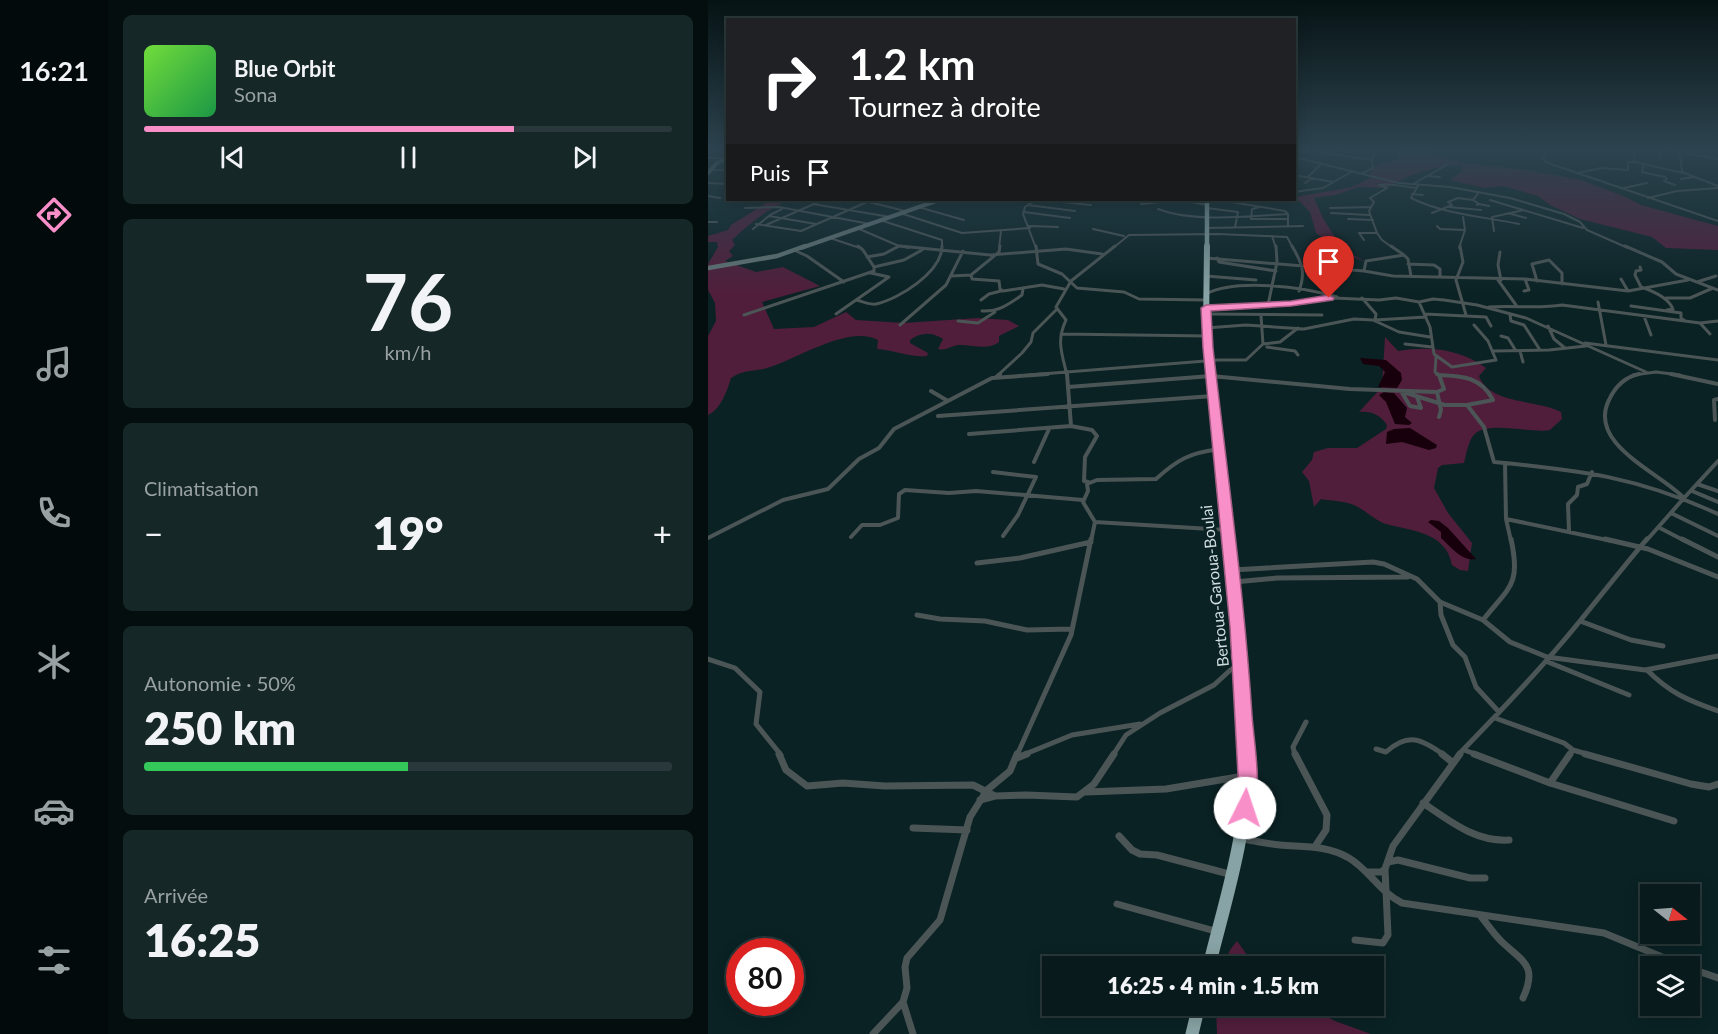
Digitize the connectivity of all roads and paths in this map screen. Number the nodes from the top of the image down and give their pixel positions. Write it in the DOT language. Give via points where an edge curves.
graph roads {
  1 [pos="716,197"];
  2 [pos="1371,197"];
  3 [pos="1411,197"];
  4 [pos="1475,197"];
  5 [pos="1506,197"];
  6 [pos="720,198"];
  7 [pos="1648,198"];
  8 [pos="1473,200"];
  9 [pos="1490,200"];
  10 [pos="820,201"];
  11 [pos="864,201"];
  12 [pos="936,201"];
  13 [pos="1034,201"];
  14 [pos="1053,201"];
  15 [pos="1170,201"];
  16 [pos="1184,201"];
  17 [pos="867,202"];
  18 [pos="1231,202"];
  19 [pos="813,204"];
  20 [pos="1142,204"];
  21 [pos="1028,205"];
  22 [pos="1091,205"];
  23 [pos="1261,206"];
  24 [pos="1490,206"];
  25 [pos="918,207"];
  26 [pos="1207,207"];
  27 [pos="1371,207"];
  28 [pos="1449,207"];
  29 [pos="745,208"];
  30 [pos="784,208"];
  31 [pos="1330,208"];
  32 [pos="1533,208"];
  33 [pos="1158,209"];
  34 [pos="1437,209"];
  35 [pos="848,210"];
  36 [pos="1480,210"];
  37 [pos="1525,210"];
  38 [pos="799,211"];
  39 [pos="1075,211"];
  40 [pos="902,212"];
  41 [pos="1024,212"];
  42 [pos="1331,213"];
  43 [pos="1432,213"];
  44 [pos="1508,213"];
  45 [pos="1288,214"];
  46 [pos="1369,215"];
  47 [pos="769,216"];
  48 [pos="1237,216"];
  49 [pos="1514,216"];
  50 [pos="833,217"];
  51 [pos="890,217"];
  52 [pos="1251,217"];
  53 [pos="1463,217"];
  54 [pos="782,218"];
  55 [pos="1070,218"];
  56 [pos="1491,218"];
  57 [pos="1526,218"];
  58 [pos="1287,219"];
  59 [pos="1348,219"];
  60 [pos="880,220"];
  61 [pos="964,220"];
  62 [pos="1373,220"];
  63 [pos="1718,221"];
  64 [pos="708,222"];
  65 [pos="717,222"];
  66 [pos="1510,222"];
  67 [pos="758,224"];
  68 [pos="819,224"];
  69 [pos="870,224"];
  70 [pos="1519,224"];
  71 [pos="766,225"];
  72 [pos="1288,226"];
  73 [pos="1303,226"];
  74 [pos="1437,226"];
  75 [pos="1029,227"];
  76 [pos="1058,227"];
  77 [pos="1235,227"];
  78 [pos="1252,227"];
  79 [pos="1269,227"];
  80 [pos="856,228"];
  81 [pos="1583,228"];
  82 [pos="753,229"];
  83 [pos="1093,229"];
  84 [pos="1465,230"];
  85 [pos="1000,231"];
  86 [pos="1206,231"];
  87 [pos="1494,231"];
  88 [pos="1377,233"];
  89 [pos="1269,235"];
  90 [pos="1124,236"];
  91 [pos="830,238"];
  92 [pos="1364,240"];
  93 [pos="899,246"];
  94 [pos="794,250"];
  95 [pos="922,250"];
  96 [pos="942,250"];
  97 [pos="963,251"];
  98 [pos="1036,251"];
  99 [pos="1500,252"];
  100 [pos="885,253"];
  101 [pos="994,255"];
  102 [pos="1101,255"];
  103 [pos="1404,255"];
  104 [pos="867,257"];
  105 [pos="1206,258"];
  106 [pos="1217,258"];
  107 [pos="1249,262"];
  108 [pos="892,263"];
  109 [pos="1408,264"];
  110 [pos="1278,265"];
  111 [pos="874,267"];
  112 [pos="1247,267"];
  113 [pos="1304,267"];
  114 [pos="1640,267"];
  115 [pos="708,268"];
  116 [pos="1263,269"];
  117 [pos="1276,271"];
  118 [pos="1364,271"];
  119 [pos="868,273"];
  120 [pos="971,275"];
  121 [pos="951,276"];
  122 [pos="1206,276"];
  123 [pos="1411,276"];
  124 [pos="1440,276"];
  125 [pos="1716,276"];
  126 [pos="1455,278"];
  127 [pos="1525,279"];
  128 [pos="1621,279"];
  129 [pos="1256,280"];
  130 [pos="1500,280"];
  131 [pos="1537,280"];
  132 [pos="1688,280"];
  133 [pos="1071,281"];
  134 [pos="844,282"];
  135 [pos="1697,282"];
  136 [pos="1562,284"];
  137 [pos="1253,288"];
  138 [pos="1713,288"];
  139 [pos="1023,289"];
  140 [pos="1064,289"];
  141 [pos="1269,289"];
  142 [pos="1647,289"];
  143 [pos="1718,290"];
  144 [pos="1001,291"];
  145 [pos="1299,291"];
  146 [pos="1524,291"];
  147 [pos="1628,291"];
  148 [pos="1663,297"];
  149 [pos="1339,298"];
  150 [pos="1362,298"];
  151 [pos="856,300"];
  152 [pos="981,300"];
  153 [pos="1419,302"];
  154 [pos="1598,302"];
  155 [pos="1206,304"];
  156 [pos="1466,304"];
  157 [pos="1268,305"];
  158 [pos="1516,306"];
  159 [pos="1631,306"];
  160 [pos="1238,307"];
  161 [pos="1487,307"];
  162 [pos="1655,309"];
  163 [pos="1056,310"];
  164 [pos="1667,310"];
  165 [pos="982,311"];
  166 [pos="1598,311"];
  167 [pos="995,312"];
  168 [pos="836,314"];
  169 [pos="744,315"];
  170 [pos="1241,315"];
  171 [pos="1322,315"];
  172 [pos="1426,315"];
  173 [pos="1466,315"];
  174 [pos="1510,315"];
  175 [pos="1261,316"];
  176 [pos="1644,316"];
  177 [pos="1652,317"];
  178 [pos="958,321"];
  179 [pos="1685,321"];
  180 [pos="1718,321"];
  181 [pos="1700,323"];
  182 [pos="900,325"];
  183 [pos="1474,325"];
  184 [pos="1263,326"];
  185 [pos="1491,326"];
  186 [pos="1548,326"];
  187 [pos="1298,328"];
  188 [pos="1206,332"];
  189 [pos="1061,334"];
  190 [pos="1710,334"];
  191 [pos="1651,335"];
  192 [pos="1501,336"];
  193 [pos="1431,337"];
  194 [pos="1405,344"];
  195 [pos="1586,344"];
  196 [pos="1262,345"];
  197 [pos="1606,345"];
  198 [pos="1432,347"];
  199 [pos="1565,348"];
  200 [pos="1493,351"];
  201 [pos="1518,351"];
  202 [pos="1540,351"];
  203 [pos="1298,355"];
  204 [pos="1436,357"];
  205 [pos="1718,360"];
  206 [pos="1209,361"];
  207 [pos="1523,362"];
  208 [pos="1066,372"];
  209 [pos="1647,373"];
  210 [pos="1439,375"];
  211 [pos="1211,376"];
  212 [pos="996,377"];
  213 [pos="1718,384"];
  214 [pos="1068,387"];
  215 [pos="930,391"];
  216 [pos="1401,391"];
  217 [pos="1437,392"];
  218 [pos="1213,396"];
  219 [pos="1418,397"];
  220 [pos="1718,399"];
  221 [pos="948,401"];
  222 [pos="1438,404"];
  223 [pos="1467,405"];
  224 [pos="1070,407"];
  225 [pos="938,416"];
  226 [pos="1440,417"];
  227 [pos="1716,420"];
  228 [pos="1071,426"];
  229 [pos="1049,429"];
  230 [pos="969,434"];
  231 [pos="1219,449"];
  232 [pos="1718,461"];
  233 [pos="1034,462"];
  234 [pos="1505,463"];
  235 [pos="1711,471"];
  236 [pos="993,472"];
  237 [pos="1592,472"];
  238 [pos="1718,473"];
  239 [pos="1088,482"];
  240 [pos="1697,484"];
  241 [pos="1692,491"];
  242 [pos="1718,491"];
  243 [pos="1029,494"];
  244 [pos="1684,498"];
  245 [pos="1083,500"];
  246 [pos="1718,502"];
  247 [pos="1672,514"];
  248 [pos="1718,514"];
  249 [pos="1506,519"];
  250 [pos="1095,522"];
  251 [pos="1660,528"];
  252 [pos="1227,530"];
  253 [pos="1569,531"];
  254 [pos="1003,536"];
  255 [pos="1718,536"];
  256 [pos="851,537"];
  257 [pos="708,538"];
  258 [pos="1091,542"];
  259 [pos="1642,547"];
  260 [pos="1718,557"];
  261 [pos="977,563"];
  262 [pos="1232,570"];
  263 [pos="1411,577"];
  264 [pos="1718,577"];
  265 [pos="1234,582"];
  266 [pos="1440,602"];
  267 [pos="917,615"];
  268 [pos="1483,620"];
  269 [pos="1580,621"];
  270 [pos="1072,630"];
  271 [pos="1663,646"];
  272 [pos="1718,656"];
  273 [pos="1547,657"];
  274 [pos="708,659"];
  275 [pos="1240,661"];
  276 [pos="1644,670"];
  277 [pos="1629,695"];
  278 [pos="1718,711"];
  279 [pos="1497,715"];
  280 [pos="1306,722"];
  281 [pos="1143,724"];
  282 [pos="1376,749"];
  283 [pos="1464,750"];
  284 [pos="1573,750"];
  285 [pos="1017,758"];
  286 [pos="1452,762"];
  287 [pos="1247,775"];
  288 [pos="1550,783"];
  289 [pos="1718,784"];
  290 [pos="987,790"];
  291 [pos="1086,792"];
  292 [pos="995,796"];
  293 [pos="980,800"];
  294 [pos="1423,803"];
  295 [pos="1674,821"];
  296 [pos="913,828"];
  297 [pos="967,830"];
  298 [pos="1119,836"];
  299 [pos="1241,839"];
  300 [pos="1509,840"];
  301 [pos="1316,845"];
  302 [pos="1387,865"];
  303 [pos="1368,872"];
  304 [pos="1232,875"];
  305 [pos="1485,878"];
  306 [pos="1387,895"];
  307 [pos="1117,904"];
  308 [pos="1480,915"];
  309 [pos="1218,932"];
  310 [pos="1354,940"];
  311 [pos="1212,956"];
  312 [pos="1660,956"];
  313 [pos="1700,972"];
  314 [pos="1718,978"];
  315 [pos="1523,998"];
  316 [pos="903,1002"];
  317 [pos="1196,1016"];
  318 [pos="873,1034"];
  319 [pos="913,1034"];
  320 [pos="1192,1034"];
  1 -- 6 [label="street"];
  2 -- 27 [label="street"];
  3 -- 34 [label="street"];
  4 -- 8 [label="street"];
  5 -- 81 [label="street" via="1564,214 1580,222"];
  7 -- 63 [label="street"];
  8 -- 24 [label="street" via="1478,205"];
  8 -- 28 [label="street" via="1458,198 1448,202 1452,205"];
  9 -- 37 [label="street"];
  10 -- 19 [label="street"];
  11 -- 17 [label="street"];
  12 -- 25 [label="street"];
  13 -- 21 [label="street"];
  14 -- 22 [label="street"];
  15 -- 20 [label="street"];
  16 -- 26 [label="street"];
  17 -- 35 [label="street"];
  17 -- 40 [label="street"];
  18 -- 23 [label="street"];
  19 -- 35 [label="street"];
  19 -- 38 [label="street"];
  21 -- 39 [label="street"];
  21 -- 41 [label="street"];
  23 -- 45 [label="street"];
  23 -- 52 [label="street" via="1252,209"];
  25 -- 40 [label="street"];
  25 -- 61 [label="street"];
  26 -- 33 [label="street" via="1163,212"];
  26 -- 48 [label="street"];
  26 -- 48 [label="street" via="1237,212"];
  26 -- 86 [label="highway, Bertoua-Garoua-Boulai"];
  27 -- 31 [label="street"];
  27 -- 46 [label="street"];
  28 -- 34 [label="street"];
  28 -- 36 [label="street"];
  29 -- 30 [label="street"];
  30 -- 38 [label="street"];
  30 -- 47 [label="street"];
  32 -- 37 [label="street"];
  34 -- 43 [label="street"];
  34 -- 53 [label="street"];
  35 -- 50 [label="street"];
  35 -- 51 [label="street"];
  37 -- 44 [label="street"];
  37 -- 81 [label="street"];
  38 -- 50 [label="street"];
  38 -- 54 [label="street"];
  40 -- 51 [label="street"];
  40 -- 85 [label="street" via="962,233"];
  41 -- 55 [label="street"];
  41 -- 75 [label="street"];
  42 -- 46 [label="street"];
  44 -- 49 [label="street"];
  44 -- 56 [label="street"];
  45 -- 52 [label="street"];
  45 -- 58 [label="street"];
  46 -- 62 [label="street"];
  47 -- 54 [label="street"];
  47 -- 67 [label="street"];
  48 -- 52 [label="street"];
  48 -- 77 [label="street"];
  49 -- 57 [label="street"];
  49 -- 66 [label="street"];
  50 -- 68 [label="street"];
  50 -- 69 [label="street"];
  51 -- 60 [label="street"];
  52 -- 58 [label="street"];
  52 -- 78 [label="street"];
  53 -- 56 [label="street"];
  53 -- 84 [label="street"];
  54 -- 68 [label="street"];
  54 -- 71 [label="street"];
  56 -- 66 [label="street"];
  56 -- 87 [label="street"];
  58 -- 72 [label="street"];
  59 -- 62 [label="street"];
  60 -- 69 [label="street"];
  60 -- 96 [label="street" via="942,240"];
  62 -- 88 [label="street"];
  64 -- 65 [label="street"];
  66 -- 70 [label="street"];
  67 -- 71 [label="street"];
  67 -- 82 [label="street"];
  68 -- 71 [label="street" via="800,232"];
  69 -- 80 [label="street"];
  72 -- 73 [label="street"];
  72 -- 79 [label="street"];
  74 -- 84 [label="street"];
  75 -- 76 [label="street"];
  75 -- 85 [label="street"];
  75 -- 98 [label="street"];
  77 -- 78 [label="street"];
  77 -- 86 [label="street"];
  78 -- 79 [label="street"];
  79 -- 89 [label="street"];
  80 -- 91 [label="street"];
  80 -- 93 [label="street"];
  81 -- 132 [label="street" via="1662,262"];
  83 -- 90 [label="street"];
  84 -- 126 [label="street" via="1458,249 1463,257 1462,266"];
  85 -- 101 [label="street" via="999,252"];
  86 -- 89 [label="street"];
  86 -- 90 [label="street"];
  86 -- 105 [label="highway, Bertoua-Garoua-Boulai"];
  88 -- 92 [label="street" via="1359,233"];
  88 -- 103 [label="street"];
  89 -- 110 [label="street" via="1274,240"];
  89 -- 113 [label="street" via="1290,239"];
  90 -- 102 [label="street"];
  91 -- 94 [label="street"];
  91 -- 104 [label="street" via="856,245"];
  93 -- 95 [label="street"];
  93 -- 100 [label="street"];
  94 -- 115 [label="street"];
  94 -- 134 [label="street"];
  95 -- 96 [label="street"];
  95 -- 108 [label="street"];
  96 -- 97 [label="street"];
  96 -- 151 [label="street" via="931,270 910,290 874,304"];
  97 -- 101 [label="street"];
  97 -- 121 [label="street"];
  98 -- 101 [label="street"];
  98 -- 102 [label="street" via="1066,249"];
  98 -- 133 [label="street" via="1038,264"];
  99 -- 130 [label="street"];
  100 -- 104 [label="street"];
  100 -- 108 [label="street"];
  101 -- 120 [label="street"];
  102 -- 133 [label="street"];
  103 -- 109 [label="street"];
  103 -- 118 [label="street" via="1366,261"];
  104 -- 111 [label="street"];
  105 -- 106 [label="street"];
  105 -- 122 [label="highway, Bertoua-Garoua-Boulai"];
  106 -- 107 [label="street"];
  106 -- 112 [label="street" via="1221,263"];
  107 -- 110 [label="street"];
  107 -- 112 [label="street"];
  108 -- 111 [label="street"];
  109 -- 123 [label="street"];
  109 -- 124 [label="street" via="1434,265 1440,269"];
  110 -- 113 [label="street"];
  110 -- 117 [label="street"];
  111 -- 119 [label="street"];
  112 -- 116 [label="street"];
  113 -- 118 [label="street"];
  113 -- 145 [label="street"];
  114 -- 142 [label="street" via="1635,275 1641,287"];
  116 -- 117 [label="street"];
  116 -- 129 [label="street"];
  117 -- 141 [label="street"];
  118 -- 123 [label="street"];
  119 -- 134 [label="street"];
  119 -- 151 [label="street" via="889,277"];
  120 -- 121 [label="street"];
  120 -- 144 [label="street" via="972,279 999,281"];
  121 -- 182 [label="street" via="939,292"];
  122 -- 129 [label="street"];
  122 -- 155 [label="highway, Bertoua-Garoua-Boulai"];
  123 -- 124 [label="street"];
  124 -- 126 [label="street"];
  125 -- 135 [label="street"];
  126 -- 130 [label="street"];
  126 -- 156 [label="street" via="1457,292"];
  127 -- 130 [label="street"];
  127 -- 131 [label="street"];
  127 -- 146 [label="street" via="1529,290"];
  128 -- 147 [label="street"];
  129 -- 137 [label="street"];
  130 -- 158 [label="street" via="1501,289"];
  131 -- 136 [label="street"];
  131 -- 136 [label="street" via="1532,264 1549,260 1563,274"];
  132 -- 135 [label="street"];
  132 -- 142 [label="street"];
  133 -- 140 [label="street"];
  133 -- 155 [label="street" via="1077,288 1124,292 1139,299"];
  134 -- 169 [label="street"];
  135 -- 138 [label="street"];
  136 -- 147 [label="street"];
  137 -- 141 [label="street"];
  137 -- 155 [label="street" via="1225,287"];
  138 -- 143 [label="street"];
  138 -- 148 [label="street" via="1689,298"];
  139 -- 140 [label="street" via="1042,285"];
  139 -- 144 [label="street"];
  139 -- 167 [label="street" via="1022,295"];
  140 -- 163 [label="street"];
  141 -- 145 [label="street"];
  141 -- 157 [label="street"];
  142 -- 147 [label="street"];
  142 -- 148 [label="street"];
  144 -- 152 [label="street"];
  145 -- 149 [label="street"];
  148 -- 164 [label="street" via="1672,305 1673,309"];
  149 -- 150 [label="street"];
  149 -- 157 [label="street"];
  150 -- 153 [label="street"];
  150 -- 172 [label="street" via="1376,314 1375,320"];
  151 -- 168 [label="street"];
  153 -- 156 [label="street" via="1432,299"];
  153 -- 172 [label="street"];
  154 -- 166 [label="street"];
  155 -- 160 [label="street"];
  155 -- 170 [label="street"];
  155 -- 188 [label="highway, Bertoua-Garoua-Boulai"];
  156 -- 161 [label="street"];
  156 -- 173 [label="street"];
  157 -- 160 [label="street"];
  158 -- 161 [label="street"];
  158 -- 166 [label="street" via="1562,305"];
  159 -- 162 [label="street"];
  160 -- 170 [label="street"];
  161 -- 174 [label="street"];
  162 -- 164 [label="street"];
  162 -- 177 [label="street" via="1656,315"];
  163 -- 189 [label="street" via="1066,320"];
  163 -- 212 [label="street" via="1033,333 1022,353"];
  164 -- 179 [label="street" via="1681,313"];
  165 -- 167 [label="street"];
  166 -- 176 [label="street"];
  166 -- 197 [label="street"];
  167 -- 178 [label="street" via="978,323"];
  170 -- 175 [label="street"];
  171 -- 175 [label="street"];
  172 -- 173 [label="street"];
  172 -- 193 [label="street"];
  173 -- 185 [label="street" via="1486,317"];
  174 -- 186 [label="street"];
  174 -- 202 [label="street" via="1511,321 1524,325"];
  175 -- 184 [label="street"];
  176 -- 177 [label="street"];
  176 -- 191 [label="street"];
  177 -- 179 [label="street"];
  179 -- 181 [label="street"];
  180 -- 181 [label="street"];
  181 -- 190 [label="street"];
  183 -- 200 [label="street"];
  184 -- 187 [label="street"];
  184 -- 188 [label="street"];
  184 -- 196 [label="street"];
  186 -- 195 [label="street"];
  186 -- 199 [label="street" via="1554,339"];
  187 -- 193 [label="street" via="1361,319 1399,332"];
  187 -- 196 [label="street" via="1280,342"];
  188 -- 189 [label="street"];
  188 -- 206 [label="highway, Bertoua-Garoua-Boulai"];
  189 -- 208 [label="street" via="1059,350"];
  192 -- 201 [label="street" via="1509,338"];
  193 -- 198 [label="street"];
  194 -- 198 [label="street"];
  195 -- 197 [label="street"];
  195 -- 199 [label="street"];
  195 -- 209 [label="street"];
  196 -- 203 [label="street" via="1295,351"];
  196 -- 206 [label="street" via="1246,360"];
  197 -- 205 [label="street"];
  198 -- 204 [label="street"];
  199 -- 202 [label="street"];
  200 -- 201 [label="street"];
  200 -- 204 [label="street" via="1496,362 1452,367"];
  201 -- 202 [label="street"];
  201 -- 207 [label="street"];
  204 -- 210 [label="street" via="1435,372"];
  206 -- 208 [label="street"];
  206 -- 211 [label="highway, Bertoua-Garoua-Boulai"];
  208 -- 212 [label="street"];
  208 -- 214 [label="street"];
  209 -- 213 [label="street"];
  209 -- 244 [label="street" via="1623,380 1605,408 1605,426 1621,448 1674,486"];
  210 -- 217 [label="street" via="1444,389"];
  210 -- 223 [label="street" via="1474,377 1493,400"];
  211 -- 214 [label="street"];
  211 -- 216 [label="street"];
  211 -- 218 [label="highway, Bertoua-Garoua-Boulai"];
  212 -- 221 [label="street"];
  214 -- 224 [label="street"];
  215 -- 221 [label="street"];
  216 -- 217 [label="street"];
  216 -- 219 [label="street"];
  216 -- 219 [label="street" via="1411,408 1421,408"];
  217 -- 222 [label="street"];
  218 -- 224 [label="street"];
  218 -- 231 [label="highway, Bertoua-Garoua-Boulai"];
  219 -- 222 [label="street"];
  220 -- 227 [label="street" via="1714,400"];
  221 -- 257 [label="street" via="890,432 879,448 859,459 828,489 783,500"];
  222 -- 223 [label="street"];
  222 -- 226 [label="street"];
  223 -- 234 [label="street" via="1484,427 1494,462"];
  224 -- 225 [label="street"];
  224 -- 228 [label="street"];
  228 -- 229 [label="street"];
  228 -- 239 [label="street" via="1092,430 1097,436 1086,457 1083,481"];
  229 -- 230 [label="street"];
  229 -- 233 [label="street"];
  231 -- 239 [label="street" via="1177,460 1156,479"];
  231 -- 252 [label="highway, Bertoua-Garoua-Boulai"];
  232 -- 235 [label="street"];
  234 -- 237 [label="street"];
  234 -- 249 [label="street"];
  235 -- 238 [label="street"];
  235 -- 240 [label="street"];
  236 -- 243 [label="street" via="1033,475 1036,477"];
  237 -- 244 [label="street"];
  237 -- 253 [label="street" via="1587,484 1578,487 1577,495 1568,504"];
  239 -- 245 [label="street"];
  240 -- 241 [label="street"];
  240 -- 242 [label="street"];
  241 -- 244 [label="street"];
  241 -- 246 [label="street"];
  243 -- 245 [label="street"];
  243 -- 254 [label="street"];
  243 -- 256 [label="street" via="905,490 899,494 898,518 880,525 862,525"];
  244 -- 247 [label="street"];
  244 -- 248 [label="street"];
  245 -- 250 [label="street"];
  247 -- 251 [label="street"];
  247 -- 255 [label="street"];
  249 -- 253 [label="street"];
  249 -- 268 [label="street" via="1516,573 1513,583"];
  250 -- 252 [label="street"];
  250 -- 258 [label="street"];
  251 -- 259 [label="street"];
  251 -- 260 [label="street"];
  252 -- 262 [label="highway, Bertoua-Garoua-Boulai"];
  253 -- 259 [label="street"];
  258 -- 261 [label="street"];
  258 -- 270 [label="street"];
  259 -- 264 [label="street"];
  259 -- 269 [label="street"];
  262 -- 263 [label="street" via="1373,562"];
  262 -- 265 [label="highway, Bertoua-Garoua-Boulai"];
  263 -- 265 [label="street" via="1271,577"];
  263 -- 266 [label="street"];
  265 -- 275 [label="highway, Bertoua-Garoua-Boulai"];
  266 -- 268 [label="street"];
  266 -- 279 [label="street" via="1453,645 1465,657 1476,687"];
  267 -- 270 [label="street" via="985,621 1027,630"];
  268 -- 273 [label="street" via="1510,642"];
  269 -- 271 [label="street" via="1615,636"];
  269 -- 273 [label="street"];
  270 -- 285 [label="street"];
  272 -- 276 [label="street"];
  273 -- 276 [label="street"];
  273 -- 277 [label="street" via="1548,662 1559,668"];
  273 -- 279 [label="street"];
  274 -- 290 [label="street" via="735,668 760,692 756,723 781,756 786,770 807,786 973,785"];
  275 -- 281 [label="street" via="1215,685"];
  275 -- 287 [label="highway, Bertoua-Garoua-Boulai"];
  276 -- 278 [label="street" via="1666,689"];
  279 -- 283 [label="street"];
  279 -- 284 [label="street" via="1564,742"];
  280 -- 301 [label="street" via="1293,747 1297,763 1327,816 1327,828"];
  281 -- 285 [label="street" via="1072,735"];
  281 -- 291 [label="street" via="1126,735"];
  282 -- 286 [label="street" via="1386,752 1400,740 1414,740"];
  283 -- 286 [label="street"];
  283 -- 288 [label="street"];
  284 -- 288 [label="street"];
  284 -- 289 [label="street" via="1691,784"];
  285 -- 290 [label="street" via="1010,771"];
  286 -- 294 [label="street"];
  287 -- 291 [label="street" via="1214,784 1147,792"];
  287 -- 299 [label="highway, Bertoua-Garoua-Boulai"];
  288 -- 295 [label="street"];
  290 -- 292 [label="street"];
  290 -- 293 [label="street"];
  291 -- 292 [label="street" via="1065,798"];
  292 -- 293 [label="street"];
  293 -- 297 [label="street"];
  294 -- 300 [label="street" via="1480,837"];
  294 -- 302 [label="street" via="1393,846"];
  296 -- 297 [label="street"];
  297 -- 316 [label="street" via="940,920 907,958"];
  298 -- 304 [label="street" via="1140,854"];
  299 -- 301 [label="street"];
  299 -- 304 [label="highway, Bertoua-Garoua-Boulai"];
  301 -- 303 [label="street" via="1345,855"];
  302 -- 303 [label="street" via="1381,872"];
  302 -- 305 [label="street" via="1398,860 1470,878"];
  302 -- 306 [label="street"];
  303 -- 306 [label="street"];
  304 -- 309 [label="highway, Bertoua-Garoua-Boulai"];
  306 -- 308 [label="street" via="1402,903"];
  306 -- 310 [label="street" via="1386,941"];
  307 -- 309 [label="street"];
  308 -- 312 [label="street" via="1604,933"];
  308 -- 315 [label="street" via="1528,963 1531,979"];
  309 -- 311 [label="highway, Bertoua-Garoua-Boulai"];
  313 -- 314 [label="street"];
  316 -- 318 [label="street"];
  316 -- 319 [label="street"];
  317 -- 320 [label="highway"];
}
